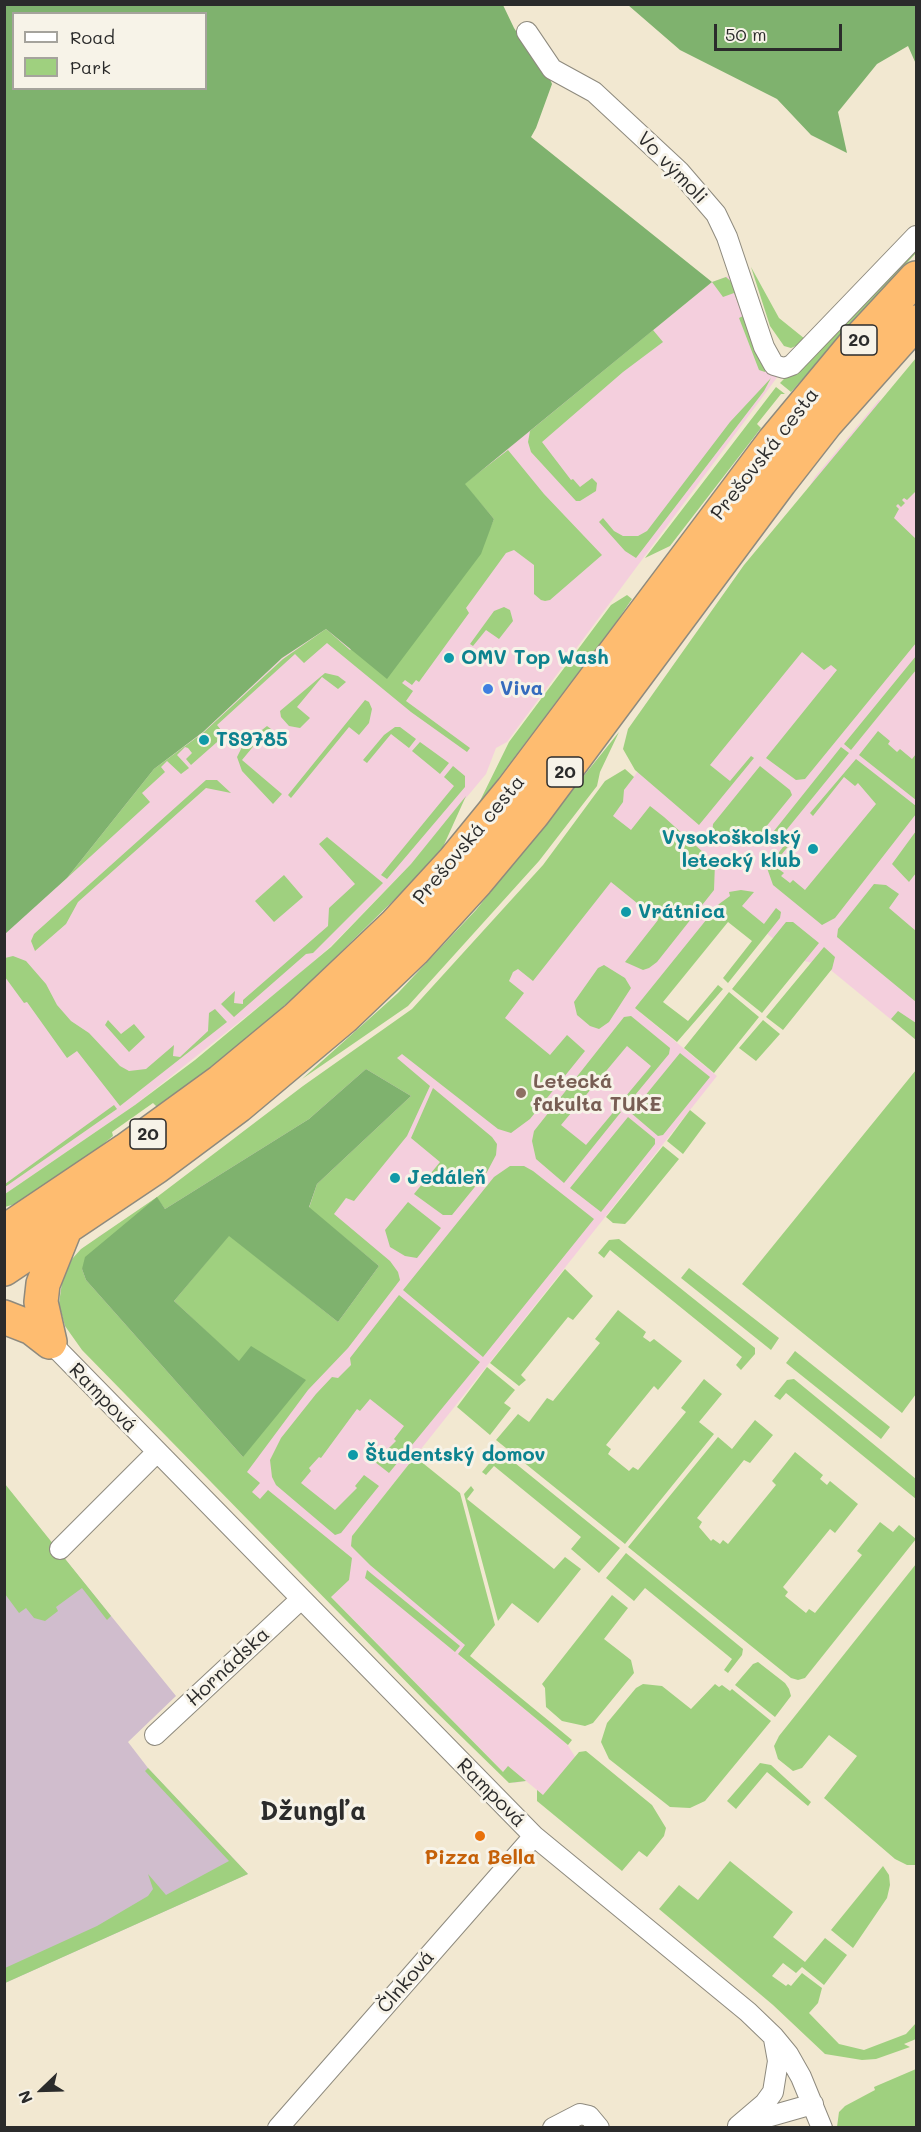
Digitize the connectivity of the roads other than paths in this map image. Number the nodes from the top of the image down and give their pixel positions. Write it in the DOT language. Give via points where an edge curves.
graph roads {
  1 [pos="527,32"];
  2 [pos="916,236"];
  3 [pos="916,278"];
  4 [pos="916,322"];
  5 [pos="784,368"];
  6 [pos="18,1214"];
  7 [pos="64,1229"];
  8 [pos="4,1232"];
  9 [pos="4,1269"];
  10 [pos="4,1317"];
  11 [pos="50,1342"];
  12 [pos="156,1454"];
  13 [pos="60,1549"];
  14 [pos="300,1600"];
  15 [pos="155,1735"];
  16 [pos="534,1836"];
  17 [pos="774,2037"];
  18 [pos="813,2104"];
  19 [pos="735,2126"];
  20 [pos="278,2127"];
  21 [pos="553,2127"];
  22 [pos="599,2127"];
  23 [pos="822,2127"];
  1 -- 5 [label="street, Vo výmoli" via="552,69 594,92 699,192 716,214 771,362"];
  2 -- 5 [label="street, Prešovská cesta" via="792,365"];
  3 -- 6 [label="highway, Prešovská cesta / 20" via="774,441 532,764 422,897 361,960 260,1050 176,1115"];
  4 -- 7 [label="highway, Prešovská cesta / 20" via="780,482 565,773 446,916 378,986 284,1070 201,1134"];
  6 -- 8 [label="highway, Prešovská cesta / 20"];
  7 -- 9 [label="highway, Prešovská cesta / 20"];
  7 -- 11 [label="highway" via="44,1284 42,1302"];
  10 -- 11 [label="highway" via="32,1328"];
  11 -- 12 [label="street, Rampová"];
  12 -- 13 [label="street"];
  12 -- 14 [label="street, Rampová"];
  14 -- 15 [label="street, Hornádska"];
  14 -- 16 [label="street, Rampová"];
  16 -- 17 [label="street, Rampová"];
  16 -- 20 [label="street, Člnková"];
  17 -- 18 [label="street, Rampová" via="788,2054"];
  17 -- 19 [label="street" via="778,2061 773,2092"];
  18 -- 19 [label="street"];
  18 -- 23 [label="street, Rampová"];
  21 -- 22 [label="street" via="580,2114 589,2116"];
}
